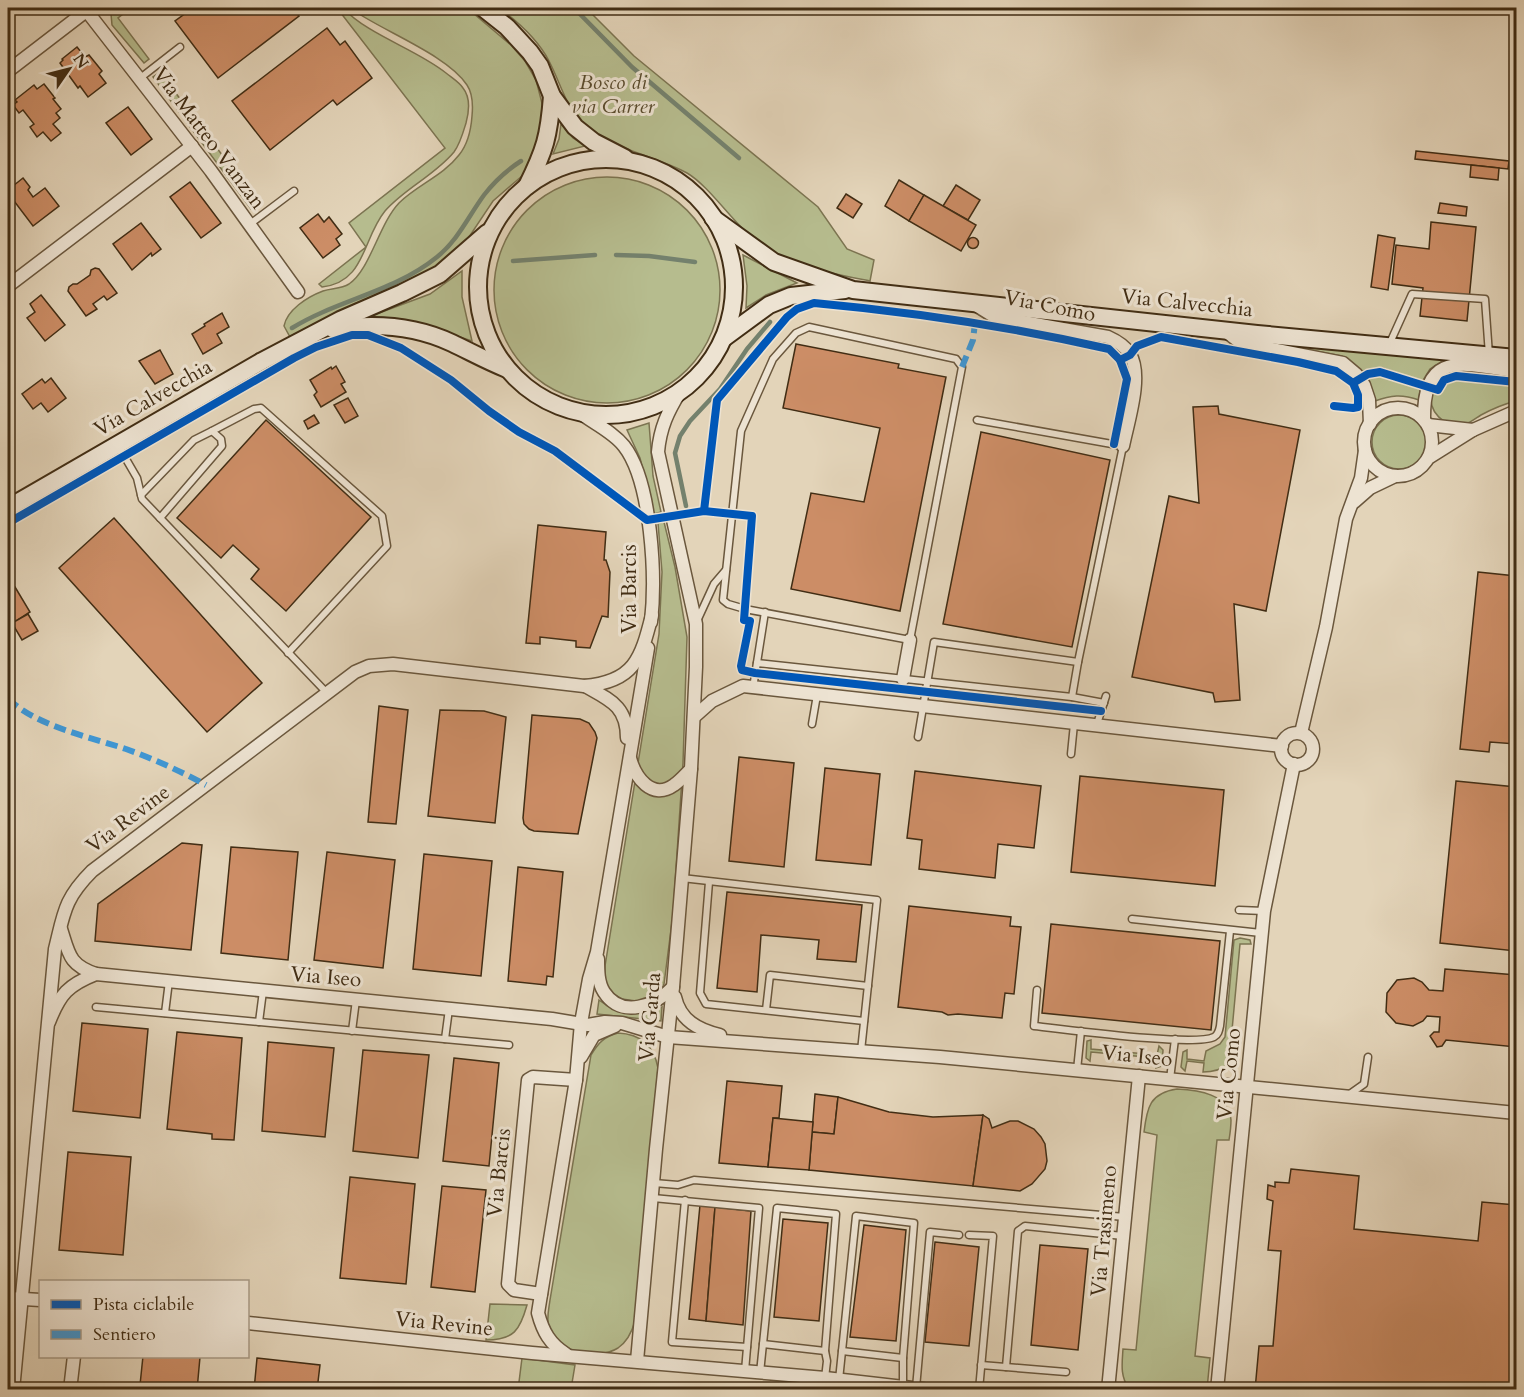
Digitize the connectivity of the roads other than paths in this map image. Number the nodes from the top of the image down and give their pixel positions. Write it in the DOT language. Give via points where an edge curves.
graph roads {
  1 [pos="483,8"];
  2 [pos="88,9"];
  3 [pos="180,47"];
  4 [pos="8,71"];
  5 [pos="139,79"];
  6 [pos="552,96"];
  7 [pos="192,146"];
  8 [pos="635,163"];
  9 [pos="526,187"];
  10 [pos="294,191"];
  11 [pos="713,218"];
  12 [pos="250,224"];
  13 [pos="492,228"];
  14 [pos="8,286"];
  15 [pos="853,290"];
  16 [pos="298,292"];
  17 [pos="973,304"];
  18 [pos="1224,330"];
  19 [pos="323,331"];
  20 [pos="723,338"];
  21 [pos="1388,345"];
  22 [pos="1489,355"];
  23 [pos="1516,358"];
  24 [pos="507,369"];
  25 [pos="1516,370"];
  26 [pos="680,392"];
  27 [pos="1516,411"];
  28 [pos="580,413"];
  29 [pos="977,420"];
  30 [pos="1426,422"];
  31 [pos="1370,424"];
  32 [pos="1473,430"];
  33 [pos="212,431"];
  34 [pos="117,444"];
  35 [pos="1123,446"];
  36 [pos="1365,450"];
  37 [pos="1430,457"];
  38 [pos="1395,476"];
  39 [pos="141,495"];
  40 [pos="1351,505"];
  41 [pos="8,508"];
  42 [pos="159,518"];
  43 [pos="726,570"];
  44 [pos="765,612"];
  45 [pos="652,615"];
  46 [pos="696,624"];
  47 [pos="910,640"];
  48 [pos="288,653"];
  49 [pos="1078,662"];
  50 [pos="757,663"];
  51 [pos="903,679"];
  52 [pos="928,681"];
  53 [pos="584,686"];
  54 [pos="748,687"];
  55 [pos="327,693"];
  56 [pos="817,695"];
  57 [pos="1106,696"];
  58 [pos="1072,697"];
  59 [pos="1104,703"];
  60 [pos="922,706"];
  61 [pos="694,717"];
  62 [pos="812,724"];
  63 [pos="1074,724"];
  64 [pos="1096,727"];
  65 [pos="1301,733"];
  66 [pos="918,737"];
  67 [pos="1282,747"];
  68 [pos="1071,754"];
  69 [pos="630,755"];
  70 [pos="1294,764"];
  71 [pos="691,769"];
  72 [pos="682,878"];
  73 [pos="710,882"];
  74 [pos="1239,910"];
  75 [pos="1264,910"];
  76 [pos="1131,919"];
  77 [pos="60,927"];
  78 [pos="1230,931"];
  79 [pos="1262,933"];
  80 [pos="597,952"];
  81 [pos="96,974"];
  82 [pos="169,981"];
  83 [pos="868,986"];
  84 [pos="673,987"];
  85 [pos="1036,990"];
  86 [pos="263,991"];
  87 [pos="356,1000"];
  88 [pos="96,1007"];
  89 [pos="449,1009"];
  90 [pos="766,1010"];
  91 [pos="165,1014"];
  92 [pos="864,1021"];
  93 [pos="49,1022"];
  94 [pos="259,1022"];
  95 [pos="581,1023"];
  96 [pos="627,1024"];
  97 [pos="352,1031"];
  98 [pos="1081,1031"];
  99 [pos="668,1037"];
  100 [pos="445,1039"];
  101 [pos="1175,1039"];
  102 [pos="754,1043"];
  103 [pos="509,1045"];
  104 [pos="861,1051"];
  105 [pos="1368,1057"];
  106 [pos="578,1062"];
  107 [pos="666,1064"];
  108 [pos="1077,1070"];
  109 [pos="1139,1076"];
  110 [pos="1170,1079"];
  111 [pos="576,1080"];
  112 [pos="1247,1087"];
  113 [pos="1347,1096"];
  114 [pos="1516,1113"];
  115 [pos="654,1183"];
  116 [pos="653,1198"];
  117 [pos="685,1200"];
  118 [pos="1125,1217"];
  119 [pos="969,1234"];
  120 [pos="959,1235"];
  121 [pos="1123,1236"];
  122 [pos="541,1294"];
  123 [pos="8,1298"];
  124 [pos="22,1299"];
  125 [pos="39,1300"];
  126 [pos="249,1323"];
  127 [pos="763,1344"];
  128 [pos="747,1347"];
  129 [pos="825,1351"];
  130 [pos="842,1351"];
  131 [pos="566,1354"];
  132 [pos="74,1358"];
  133 [pos="903,1358"];
  134 [pos="637,1361"];
  135 [pos="981,1365"];
  136 [pos="1006,1367"];
  137 [pos="745,1372"];
  138 [pos="1066,1372"];
  139 [pos="760,1373"];
  140 [pos="825,1378"];
  141 [pos="839,1380"];
  142 [pos="910,1387"];
  143 [pos="13,1389"];
  144 [pos="70,1389"];
  145 [pos="930,1389"];
  146 [pos="979,1389"];
  147 [pos="1108,1389"];
  148 [pos="1216,1389"];
  1 -- 6 [label="main road" via="530,52"];
  2 -- 4 [label="street"];
  2 -- 5 [label="street, Via Matteo Vanzan"];
  3 -- 5 [label="lane"];
  5 -- 7 [label="street, Via Matteo Vanzan"];
  6 -- 8 [label="main road" via="575,128"];
  6 -- 9 [label="main road" via="546,146"];
  7 -- 12 [label="street, Via Matteo Vanzan"];
  7 -- 14 [label="street"];
  8 -- 9 [label="main road" via="610,159 576,163 550,172"];
  8 -- 11 [label="main road" via="678,182"];
  9 -- 13 [label="main road"];
  10 -- 12 [label="lane"];
  11 -- 15 [label="main road, Via Calvecchia" via="774,262"];
  11 -- 20 [label="main road" via="724,239 733,273 733,304"];
  12 -- 16 [label="street, Via Matteo Vanzan"];
  13 -- 19 [label="main road, Via Calvecchia" via="440,274"];
  13 -- 24 [label="main road" via="481,261 479,301 487,335"];
  15 -- 17 [label="main road, Via Calvecchia"];
  15 -- 20 [label="main road, Via Calvecchia" via="790,296 769,305"];
  17 -- 18 [label="main road, Via Calvecchia"];
  17 -- 35 [label="street, Via Como" via="995,317 1108,337 1120,343 1130,355 1136,377"];
  18 -- 21 [label="main road, Via Calvecchia"];
  18 -- 31 [label="street" via="1256,346 1343,363 1364,385"];
  19 -- 24 [label="main road, Via Calvecchia" via="364,325 417,331"];
  19 -- 34 [label="main road, Via Calvecchia"];
  20 -- 26 [label="main road" via="704,369"];
  21 -- 22 [label="main road, Via Calvecchia"];
  21 -- 22 [label="lane" via="1412,294 1485,299"];
  22 -- 23 [label="main road, Via Calvecchia"];
  24 -- 28 [label="main road" via="540,397"];
  25 -- 30 [label="street" via="1455,365 1440,369 1427,387"];
  26 -- 28 [label="main road" via="632,413"];
  26 -- 46 [label="street, Via Garda" via="659,434 658,452"];
  27 -- 32 [label="street"];
  28 -- 45 [label="street, Via Barcis" via="619,440 635,467 650,538"];
  29 -- 35 [label="lane"];
  30 -- 31 [label="street" via="1415,412 1396,408 1379,414"];
  30 -- 32 [label="street"];
  30 -- 37 [label="street" via="1433,438"];
  31 -- 36 [label="street" via="1364,437"];
  32 -- 37 [label="street"];
  33 -- 39 [label="lane" via="194,440"];
  33 -- 42 [label="lane" via="222,446"];
  33 -- 48 [label="lane" via="261,408 382,516 387,546"];
  34 -- 39 [label="lane" via="137,478"];
  34 -- 41 [label="main road, Via Calvecchia"];
  35 -- 49 [label="lane"];
  36 -- 38 [label="street" via="1375,467"];
  36 -- 40 [label="street" via="1361,478"];
  37 -- 38 [label="street" via="1418,471"];
  38 -- 40 [label="street" via="1370,488"];
  39 -- 42 [label="lane"];
  40 -- 65 [label="street"];
  42 -- 48 [label="lane"];
  43 -- 44 [label="lane" via="723,600"];
  43 -- 46 [label="lane" via="714,584"];
  43 -- 47 [label="lane" via="741,430 773,359 796,333 809,327 956,359 962,367"];
  44 -- 47 [label="lane"];
  44 -- 50 [label="lane"];
  45 -- 53 [label="street, Via Revine" via="635,664 615,679"];
  45 -- 69 [label="street, Via Barcis"];
  46 -- 61 [label="street, Via Garda"];
  47 -- 51 [label="street"];
  48 -- 55 [label="lane"];
  49 -- 52 [label="lane" via="934,642"];
  49 -- 58 [label="lane"];
  50 -- 51 [label="lane"];
  50 -- 54 [label="lane"];
  51 -- 52 [label="lane"];
  52 -- 58 [label="lane"];
  52 -- 60 [label="lane"];
  53 -- 55 [label="street, Via Revine" via="381,664 355,672"];
  53 -- 69 [label="street, Via Revine" via="617,706 626,718"];
  54 -- 56 [label="street"];
  54 -- 61 [label="street" via="712,701"];
  55 -- 77 [label="street, Via Revine" via="92,871 71,895"];
  56 -- 60 [label="street"];
  56 -- 62 [label="lane"];
  57 -- 59 [label="lane"];
  58 -- 59 [label="lane"];
  59 -- 64 [label="lane"];
  60 -- 63 [label="street"];
  60 -- 66 [label="lane"];
  61 -- 71 [label="street, Via Garda"];
  63 -- 64 [label="street"];
  63 -- 68 [label="lane"];
  64 -- 67 [label="street"];
  65 -- 67 [label="street" via="1289,735"];
  65 -- 70 [label="street" via="1311,741 1313,752 1307,761"];
  67 -- 70 [label="street" via="1283,756"];
  69 -- 71 [label="street" via="641,783 651,788 672,787"];
  69 -- 80 [label="street, Via Barcis"];
  70 -- 75 [label="street, Via Como"];
  71 -- 72 [label="street, Via Garda"];
  72 -- 73 [label="lane"];
  72 -- 84 [label="street, Via Garda"];
  73 -- 83 [label="lane" via="877,900"];
  73 -- 90 [label="lane" via="700,993 706,1004"];
  74 -- 75 [label="lane"];
  75 -- 79 [label="street, Via Como"];
  76 -- 78 [label="lane"];
  77 -- 81 [label="street" via="70,956 81,969"];
  77 -- 93 [label="street, Via Revine"];
  78 -- 79 [label="lane"];
  78 -- 101 [label="lane" via="1219,1032 1204,1040"];
  79 -- 112 [label="street, Via Como"];
  80 -- 84 [label="street, Via Barcis" via="603,992 620,1005 646,1006"];
  80 -- 95 [label="street, Via Barcis"];
  81 -- 82 [label="street, Via Iseo"];
  81 -- 93 [label="street" via="67,989"];
  82 -- 86 [label="street, Via Iseo"];
  82 -- 91 [label="lane"];
  83 -- 90 [label="lane" via="770,975"];
  83 -- 92 [label="lane"];
  84 -- 99 [label="street, Via Garda"];
  84 -- 102 [label="street, Via Iseo" via="680,1013 692,1024"];
  85 -- 98 [label="lane" via="1034,1026"];
  86 -- 87 [label="street, Via Iseo"];
  86 -- 94 [label="lane"];
  87 -- 89 [label="street, Via Iseo"];
  87 -- 97 [label="lane"];
  88 -- 91 [label="lane"];
  89 -- 95 [label="street, Via Iseo"];
  89 -- 100 [label="lane"];
  90 -- 92 [label="lane"];
  91 -- 94 [label="lane"];
  92 -- 104 [label="lane"];
  93 -- 124 [label="street, Via Revine"];
  94 -- 97 [label="lane"];
  95 -- 96 [label="street, Via Iseo"];
  95 -- 106 [label="street, Via Barcis"];
  96 -- 99 [label="street, Via Iseo"];
  96 -- 106 [label="street" via="594,1035"];
  96 -- 107 [label="street" via="653,1038"];
  97 -- 100 [label="lane"];
  98 -- 101 [label="lane"];
  98 -- 108 [label="lane"];
  99 -- 102 [label="street, Via Iseo"];
  99 -- 107 [label="street, Via Garda"];
  100 -- 103 [label="lane"];
  101 -- 110 [label="lane"];
  102 -- 104 [label="street, Via Iseo"];
  104 -- 108 [label="street, Via Iseo"];
  105 -- 113 [label="lane" via="1364,1084"];
  106 -- 111 [label="street, Via Barcis"];
  107 -- 115 [label="street, Via Garda"];
  108 -- 109 [label="street, Via Iseo"];
  109 -- 110 [label="street, Via Iseo"];
  109 -- 118 [label="street, Via Trasimeno"];
  110 -- 112 [label="street, Via Iseo"];
  111 -- 122 [label="street, Via Barcis"];
  111 -- 122 [label="street, Via Barcis" via="528,1080 508,1284 514,1290"];
  112 -- 113 [label="street, Via Iseo"];
  112 -- 148 [label="street, Via Como"];
  113 -- 114 [label="street, Via Iseo"];
  115 -- 116 [label="street, Via Garda"];
  115 -- 118 [label="lane" via="678,1185 694,1180"];
  116 -- 117 [label="lane"];
  116 -- 134 [label="street, Via Garda"];
  117 -- 128 [label="lane" via="759,1208"];
  117 -- 128 [label="lane" via="672,1342"];
  118 -- 121 [label="street, Via Trasimeno"];
  119 -- 135 [label="lane" via="993,1236"];
  120 -- 142 [label="lane" via="930,1232"];
  121 -- 136 [label="lane" via="1025,1226 1018,1231"];
  121 -- 147 [label="street, Via Trasimeno"];
  122 -- 131 [label="street, Via Barcis" via="541,1326 555,1347"];
  123 -- 124 [label="street"];
  124 -- 125 [label="street"];
  124 -- 143 [label="street, Via Revine"];
  126 -- 131 [label="street, Via Revine"];
  127 -- 129 [label="lane"];
  127 -- 129 [label="lane" via="777,1208 836,1214"];
  127 -- 139 [label="lane"];
  128 -- 137 [label="lane"];
  129 -- 140 [label="lane"];
  130 -- 133 [label="lane"];
  130 -- 133 [label="lane" via="856,1216 914,1223"];
  130 -- 141 [label="lane"];
  131 -- 134 [label="street, Via Revine"];
  132 -- 144 [label="street"];
  133 -- 142 [label="lane"];
  134 -- 137 [label="street"];
  135 -- 136 [label="lane"];
  135 -- 146 [label="lane"];
  136 -- 138 [label="lane"];
  137 -- 139 [label="street"];
  139 -- 140 [label="street"];
  140 -- 141 [label="street"];
  141 -- 142 [label="street"];
  142 -- 145 [label="street"];
}
